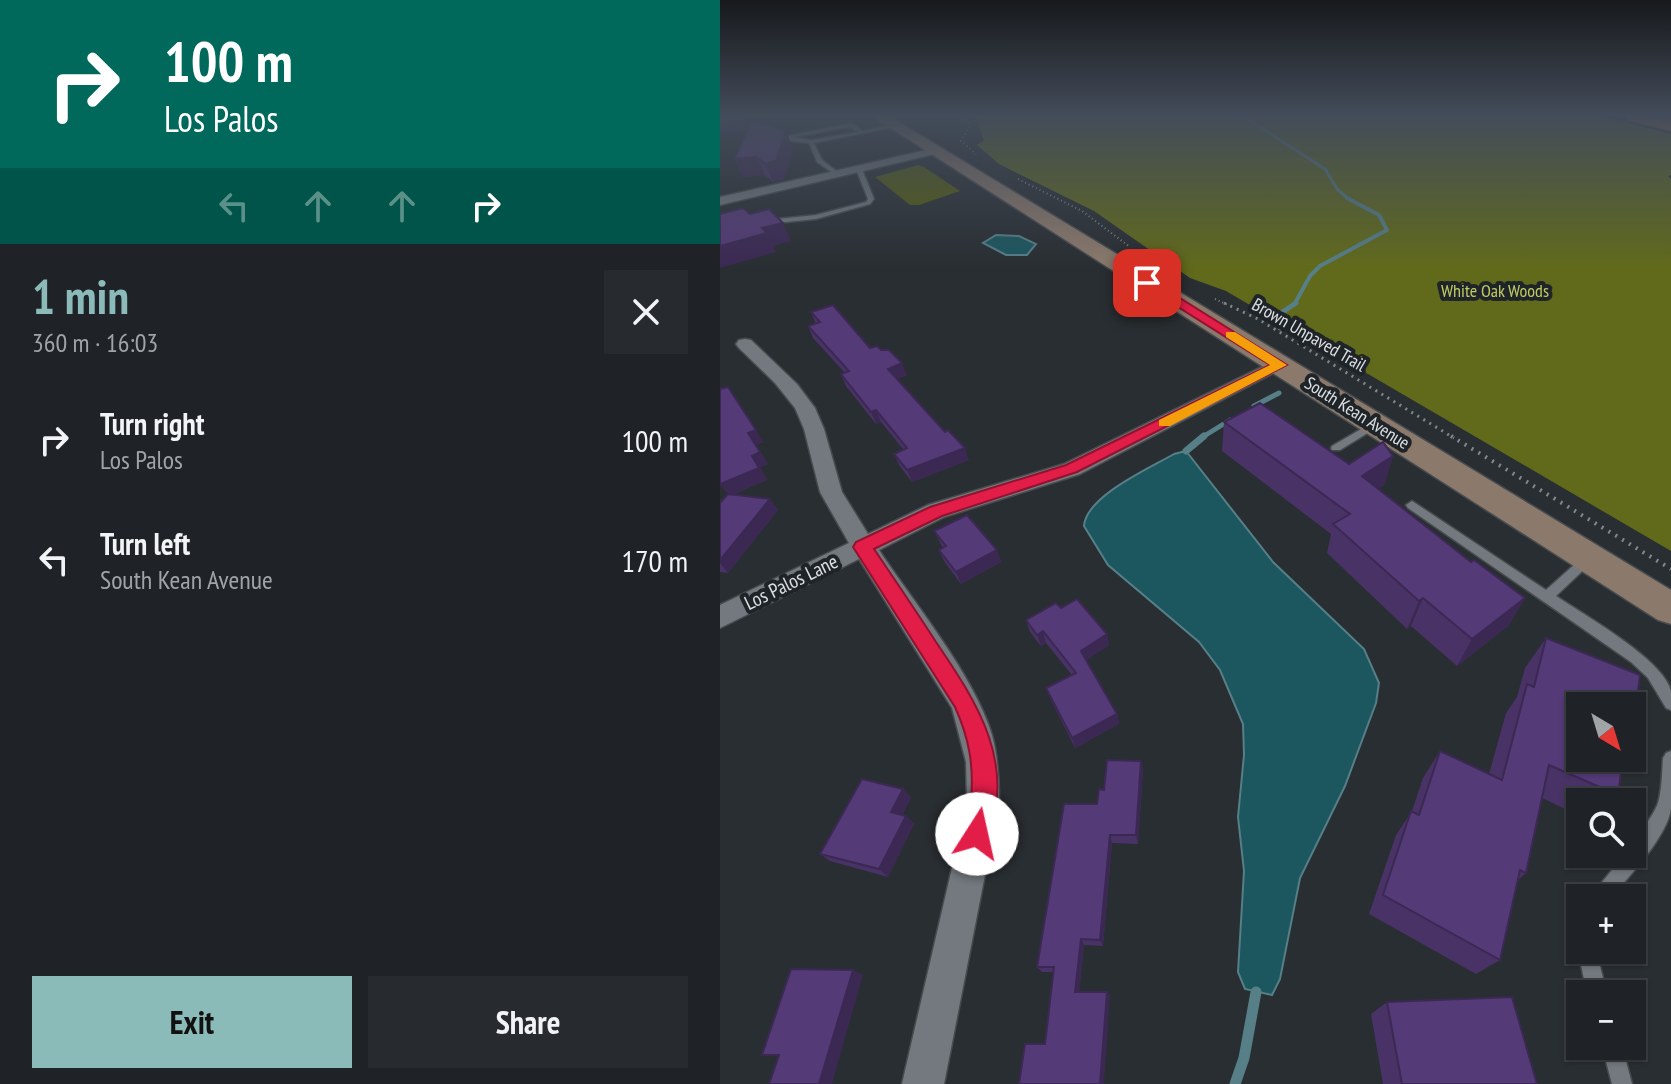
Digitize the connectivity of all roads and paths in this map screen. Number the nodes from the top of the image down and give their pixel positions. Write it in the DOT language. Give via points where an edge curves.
graph roads {
  1 [pos="827,167"];
  2 [pos="869,167"];
  3 [pos="960,167"];
  4 [pos="859,169"];
  5 [pos="837,174"];
  6 [pos="1015,178"];
  7 [pos="720,201"];
  8 [pos="756,222"];
  9 [pos="1132,248"];
  10 [pos="1207,295"];
  11 [pos="745,344"];
  12 [pos="1280,365"];
  13 [pos="1375,424"];
  14 [pos="1336,448"];
  15 [pos="1412,505"];
  16 [pos="862,547"];
  17 [pos="1589,558"];
  18 [pos="1671,569"];
  19 [pos="1548,596"];
  20 [pos="1671,609"];
  21 [pos="720,617"];
  22 [pos="1671,703"];
  23 [pos="1671,758"];
  24 [pos="1611,884"];
  25 [pos="1616,1060"];
  26 [pos="923,1084"];
  27 [pos="1622,1084"];
  1 -- 5 [label="lane"];
  2 -- 4 [label="street"];
  3 -- 12 [label="street, South Kean Avenue"];
  4 -- 5 [label="street"];
  4 -- 8 [label="lane" via="868,203 816,217"];
  5 -- 7 [label="street"];
  6 -- 9 [label="path" via="1082,211"];
  10 -- 18 [label="path, Brown Unpaved Trail" via="1258,319"];
  11 -- 16 [label="street" via="805,409 827,485"];
  12 -- 13 [label="street, South Kean Avenue"];
  12 -- 16 [label="street, Los Palos Lane" via="1072,469 936,511"];
  13 -- 14 [label="lane"];
  13 -- 17 [label="street, South Kean Avenue"];
  15 -- 19 [label="lane"];
  16 -- 21 [label="street, Los Palos Lane"];
  16 -- 26 [label="street" via="963,700 984,757 983,803"];
  17 -- 19 [label="lane"];
  17 -- 20 [label="street, South Kean Avenue"];
  19 -- 22 [label="lane" via="1636,658"];
  23 -- 24 [label="lane" via="1660,818"];
  25 -- 27 [label="lane"];
}
